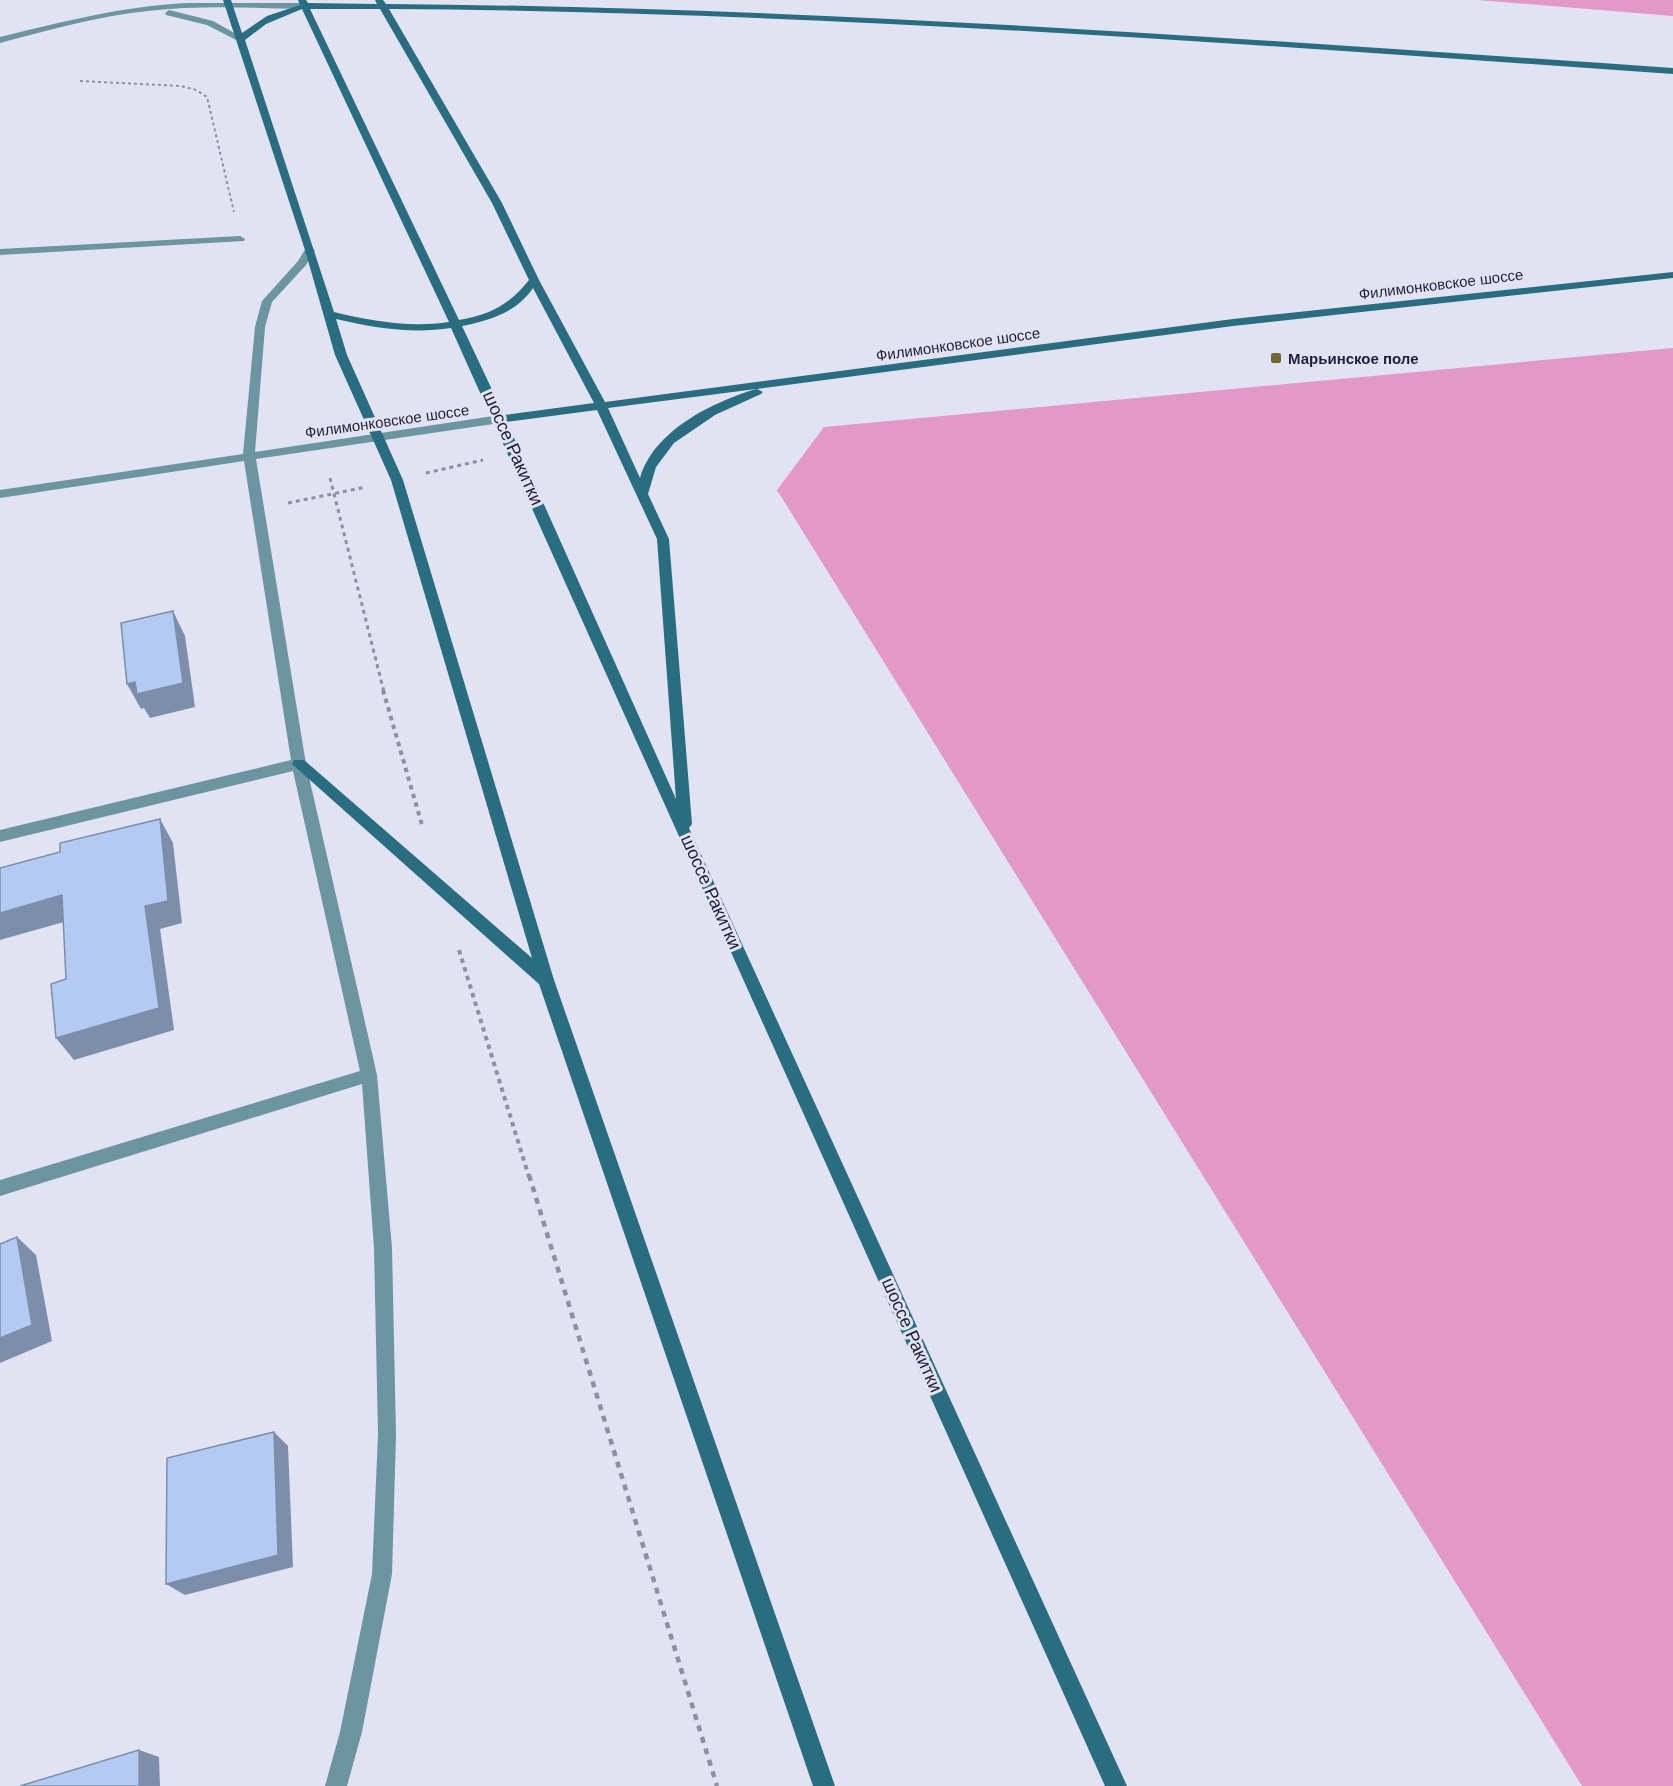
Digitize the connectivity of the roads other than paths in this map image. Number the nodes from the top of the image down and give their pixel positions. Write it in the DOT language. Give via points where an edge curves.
graph roads {
  1 [pos="158,0"];
  2 [pos="228,3"];
  3 [pos="303,3"];
  4 [pos="381,3"];
  5 [pos="148,8"];
  6 [pos="241,39"];
  7 [pos="0,40"];
  8 [pos="1673,71"];
  9 [pos="240,239"];
  10 [pos="310,250"];
  11 [pos="0,252"];
  12 [pos="1673,275"];
  13 [pos="534,280"];
  14 [pos="329,314"];
  15 [pos="456,326"];
  16 [pos="776,384"];
  17 [pos="601,406"];
  18 [pos="500,419"];
  19 [pos="379,437"];
  20 [pos="249,455"];
  21 [pos="0,494"];
  22 [pos="642,495"];
  23 [pos="299,764"];
  24 [pos="0,836"];
  25 [pos="686,836"];
  26 [pos="546,980"];
  27 [pos="369,1075"];
  28 [pos="0,1188"];
  29 [pos="336,1786"];
  30 [pos="824,1786"];
  31 [pos="1116,1786"];
  1 -- 5 [label="street"];
  2 -- 3 [label="street"];
  2 -- 5 [label="street"];
  2 -- 6 [label="main road"];
  3 -- 4 [label="main road"];
  3 -- 6 [label="main road" via="273,16"];
  3 -- 15 [label="main road, шоссе Ракитки"];
  4 -- 8 [label="main road" via="985,25"];
  4 -- 13 [label="main road" via="497,203"];
  5 -- 6 [label="street" via="210,23"];
  5 -- 7 [label="street"];
  6 -- 10 [label="main road"];
  9 -- 11 [label="street"];
  10 -- 14 [label="main road"];
  10 -- 20 [label="street" via="267,301 260,327"];
  12 -- 16 [label="main road, Филимонковское шоссе" via="1174,330"];
  13 -- 15 [label="main road" via="520,298 502,311"];
  13 -- 17 [label="main road"];
  14 -- 15 [label="main road" via="390,327"];
  14 -- 19 [label="main road" via="341,355"];
  15 -- 18 [label="main road, шоссе Ракитки"];
  16 -- 17 [label="main road, Филимонковское шоссе"];
  16 -- 22 [label="main road" via="717,408 672,438 650,468"];
  17 -- 18 [label="main road, Филимонковское шоссе"];
  17 -- 22 [label="main road"];
  18 -- 19 [label="street, Филимонковское шоссе"];
  18 -- 25 [label="main road, шоссе Ракитки"];
  19 -- 20 [label="street, Филимонковское шоссе"];
  19 -- 26 [label="main road" via="397,480"];
  20 -- 21 [label="street, Филимонковское шоссе"];
  20 -- 23 [label="street"];
  22 -- 25 [label="main road" via="663,538"];
  23 -- 24 [label="street"];
  23 -- 26 [label="main road"];
  23 -- 27 [label="street"];
  25 -- 31 [label="main road, шоссе Ракитки"];
  26 -- 30 [label="main road"];
  27 -- 28 [label="street"];
  27 -- 29 [label="street" via="383,1248 387,1435 382,1574 351,1732"];
}
